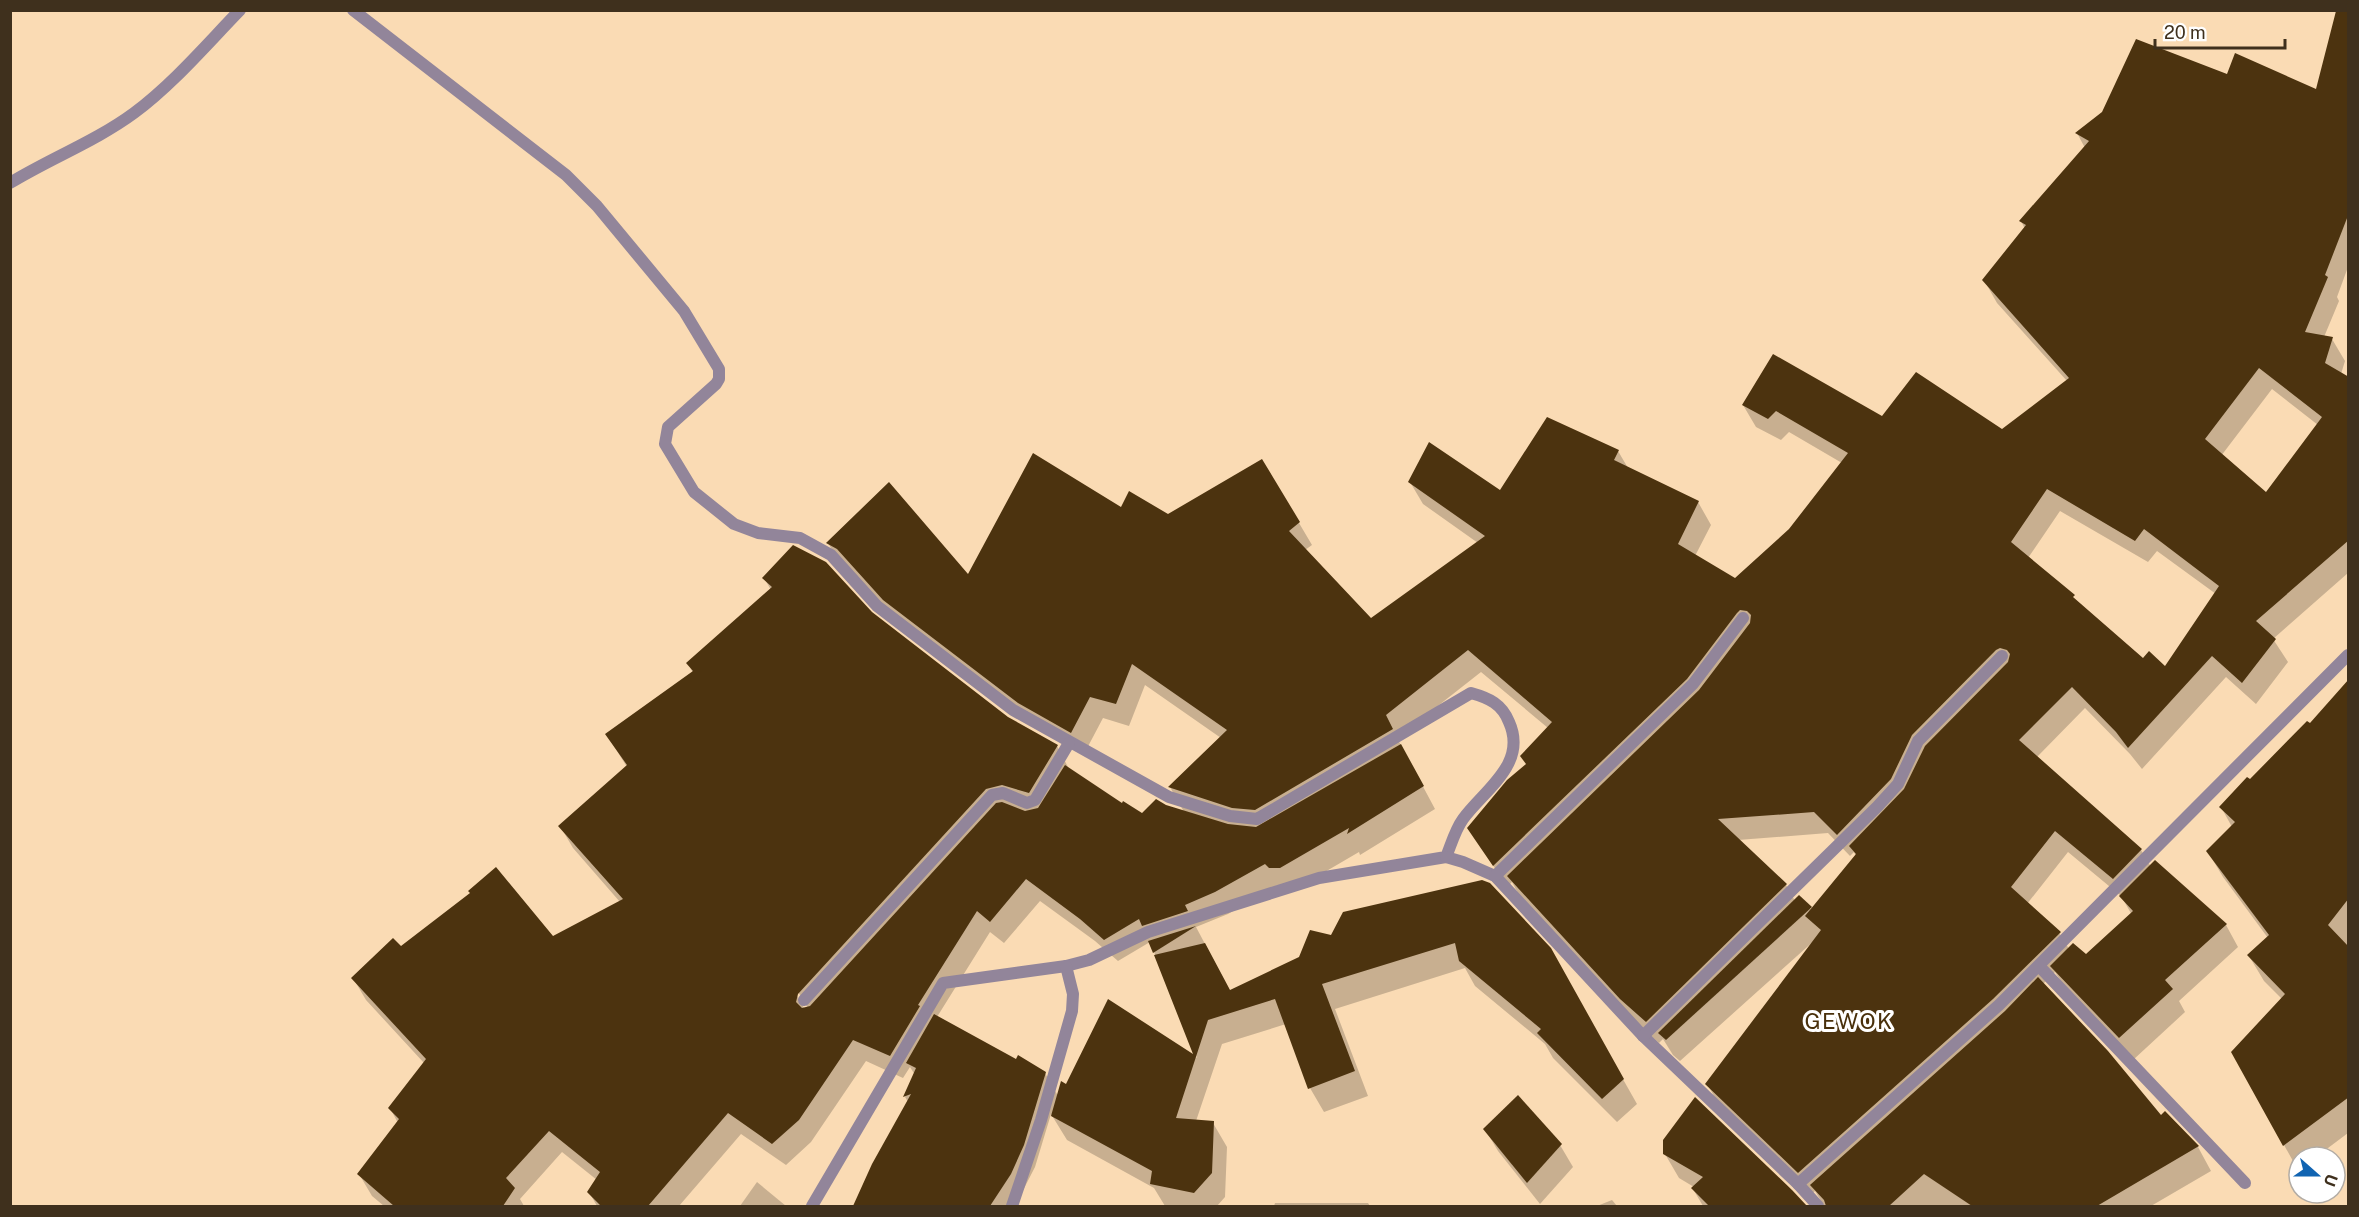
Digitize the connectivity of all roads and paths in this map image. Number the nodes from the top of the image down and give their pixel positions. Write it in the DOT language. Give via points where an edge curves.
graph roads {
  1 [pos="240,10"];
  2 [pos="353,10"];
  3 [pos="10,183"];
  4 [pos="1743,618"];
  5 [pos="2002,656"];
  6 [pos="2349,656"];
  7 [pos="1069,744"];
  8 [pos="1446,857"];
  9 [pos="1495,876"];
  10 [pos="1066,966"];
  11 [pos="2039,966"];
  12 [pos="804,1000"];
  13 [pos="1643,1036"];
  14 [pos="2245,1183"];
  15 [pos="1798,1184"];
  16 [pos="812,1206"];
  17 [pos="1012,1206"];
  18 [pos="1818,1206"];
  1 -- 3 [label="street" via="158,94 134,113 96,138"];
  2 -- 7 [label="street" via="566,175 597,206 684,311 720,375 716,384 668,427 665,436 665,444 694,492 734,524 758,533 800,538 831,555 877,606 1012,710"];
  4 -- 9 [label="street" via="1693,684"];
  5 -- 13 [label="street" via="1918,741 1898,784 1877,807"];
  6 -- 11 [label="street"];
  7 -- 8 [label="street" via="1169,797 1230,816 1257,819 1471,693 1489,698 1504,710 1514,732 1513,757 1462,820"];
  7 -- 12 [label="street" via="1035,800 1027,803 1003,793 992,795 980,806"];
  8 -- 9 [label="street"];
  8 -- 10 [label="street" via="1319,878 1148,932 1089,960"];
  9 -- 13 [label="street"];
  10 -- 16 [label="street" via="943,983"];
  10 -- 17 [label="street" via="1073,994 1072,1011"];
  11 -- 14 [label="street"];
  11 -- 15 [label="street"];
  13 -- 15 [label="street"];
  15 -- 18 [label="street"];
}
